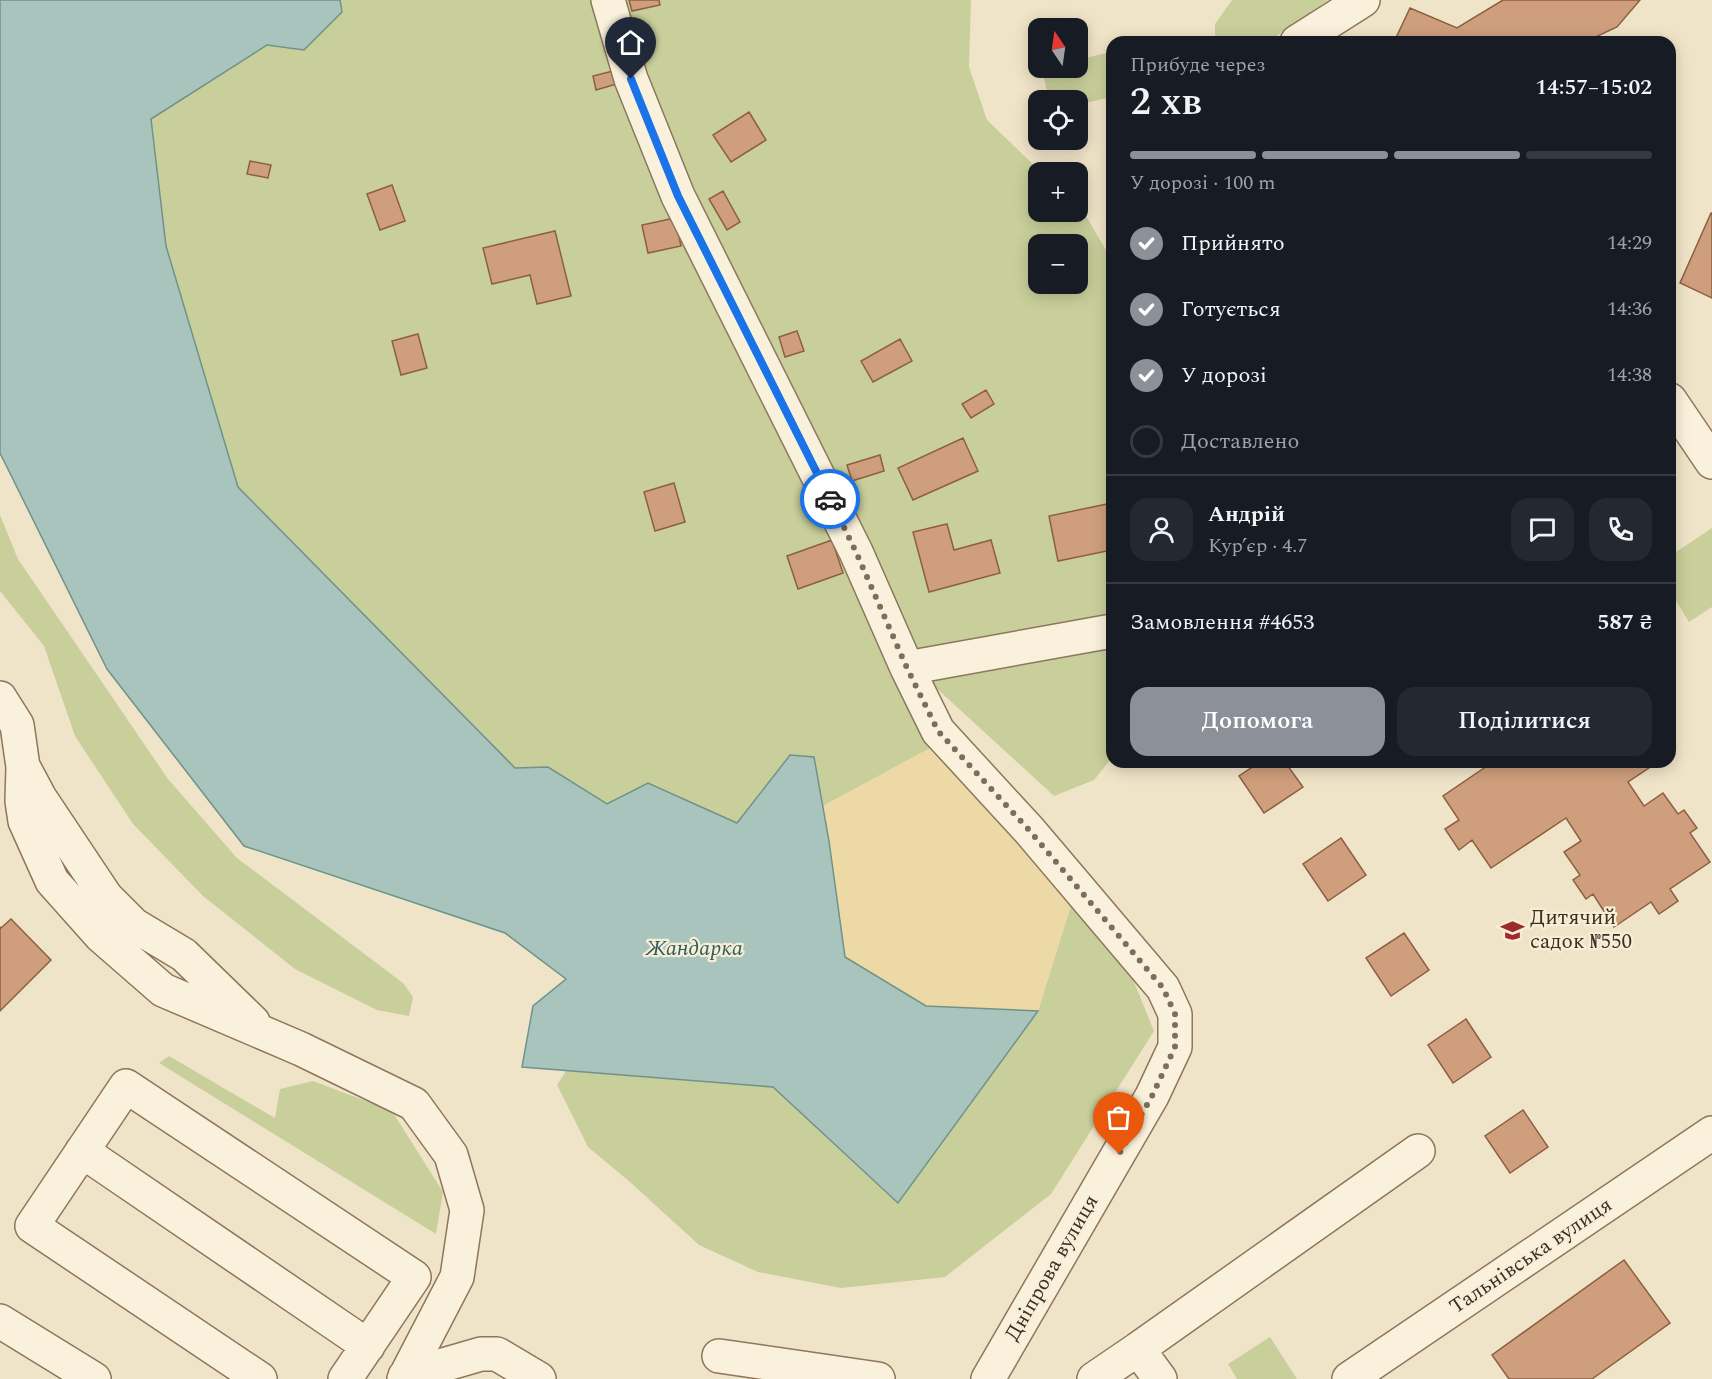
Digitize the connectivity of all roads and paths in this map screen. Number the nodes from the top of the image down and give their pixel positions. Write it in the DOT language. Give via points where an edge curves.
graph roads {
  1 [pos="608,0"];
  2 [pos="1363,0"];
  3 [pos="1306,36"];
  4 [pos="1676,409"];
  5 [pos="1712,462"];
  6 [pos="1106,632"];
  7 [pos="907,668"];
  8 [pos="0,698"];
  9 [pos="1712,1133"];
  10 [pos="82,1151"];
  11 [pos="1418,1151"];
  12 [pos="5,1335"];
  13 [pos="368,1346"];
  14 [pos="1138,1349"];
  15 [pos="719,1356"];
  16 [pos="405,1377"];
  17 [pos="94,1379"];
  18 [pos="260,1379"];
  19 [pos="345,1379"];
  20 [pos="539,1379"];
  21 [pos="878,1379"];
  22 [pos="988,1379"];
  23 [pos="1094,1379"];
  24 [pos="1161,1379"];
  25 [pos="1349,1379"];
  1 -- 7 [label="street, Дніпрова вулиця" via="631,79 678,196 856,552"];
  2 -- 3 [label="street"];
  4 -- 5 [label="street"];
  6 -- 7 [label="street"];
  7 -- 22 [label="street, Дніпрова вулиця" via="938,731 1156,979 1175,1014 1175,1047 1152,1096"];
  8 -- 16 [label="street" via="17,725 25,822 52,881 101,936 163,990 301,1049 414,1104 451,1155 467,1210 457,1277"];
  9 -- 25 [label="street, Тальнівська вулиця"];
  10 -- 13 [label="street"];
  10 -- 13 [label="street" via="126,1086 414,1277"];
  10 -- 18 [label="street" via="32,1226"];
  11 -- 14 [label="street"];
  12 -- 17 [label="street"];
  13 -- 19 [label="street"];
  14 -- 23 [label="street"];
  14 -- 24 [label="street"];
  15 -- 21 [label="street"];
  16 -- 20 [label="street" via="481,1354 497,1354"];
}
